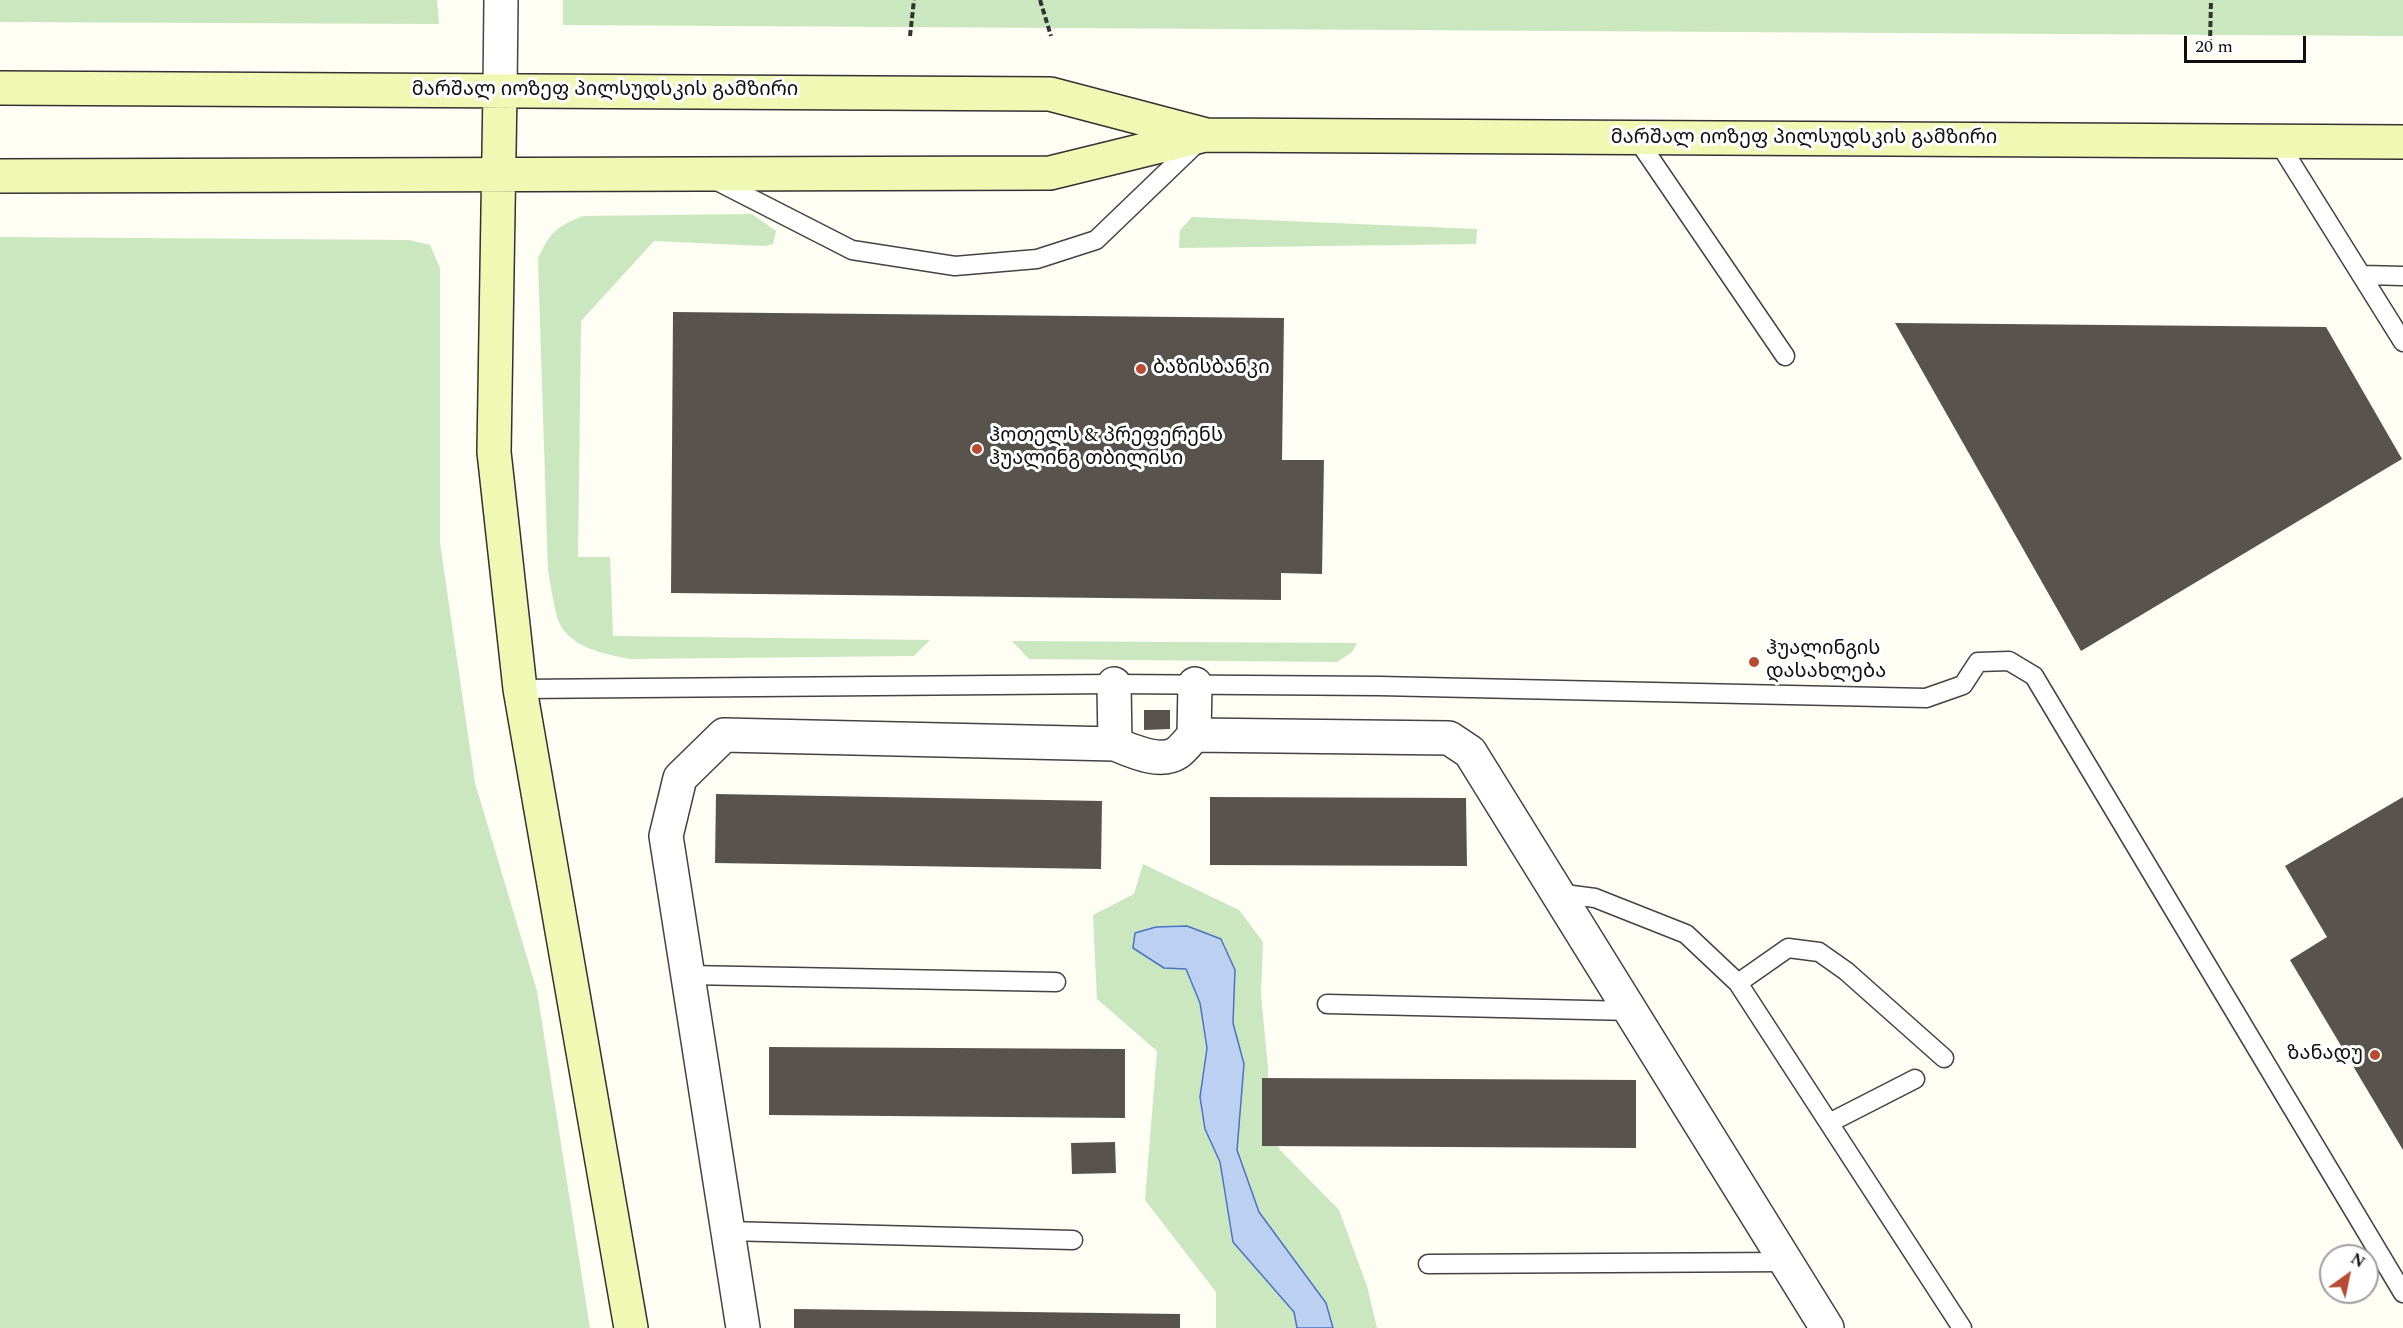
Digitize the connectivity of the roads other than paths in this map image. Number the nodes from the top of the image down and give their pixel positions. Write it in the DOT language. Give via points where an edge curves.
graph roads {
  1 [pos="501,0"];
  2 [pos="0,88"];
  3 [pos="500,91"];
  4 [pos="1206,135"];
  5 [pos="1637,139"];
  6 [pos="2277,140"];
  7 [pos="2403,142"];
  8 [pos="704,174"];
  9 [pos="500,175"];
  10 [pos="0,177"];
  11 [pos="2363,275"];
  12 [pos="2403,276"];
  13 [pos="2403,342"];
  14 [pos="1785,356"];
  15 [pos="1114,684"];
  16 [pos="1196,684"];
  17 [pos="520,689"];
  18 [pos="1194,735"];
  19 [pos="1115,744"];
  20 [pos="1557,893"];
  21 [pos="688,975"];
  22 [pos="1056,982"];
  23 [pos="1738,983"];
  24 [pos="1327,1004"];
  25 [pos="1631,1011"];
  26 [pos="1944,1058"];
  27 [pos="1915,1079"];
  28 [pos="1829,1123"];
  29 [pos="727,1231"];
  30 [pos="1072,1240"];
  31 [pos="1787,1263"];
  32 [pos="1428,1264"];
  33 [pos="2403,1293"];
  34 [pos="631,1328"];
  35 [pos="743,1328"];
  36 [pos="1827,1328"];
  37 [pos="1962,1328"];
  1 -- 3 [label="street"];
  2 -- 3 [label="main road, მარშალ იოზეფ პილსუდსკის გამზირი"];
  3 -- 4 [label="main road, მარშალ იოზეფ პილსუდსკის გამზირი" via="1050,94"];
  3 -- 9 [label="main road"];
  4 -- 5 [label="main road, მარშალ იოზეფ პილსუდსკის გამზირი"];
  4 -- 8 [label="main road, მარშალ იოზეფ პილსუდსკის გამზირი" via="1050,173"];
  4 -- 8 [label="lane" via="1096,240 1037,259 955,266 852,250"];
  5 -- 6 [label="main road, მარშალ იოზეფ პილსუდსკის გამზირი"];
  5 -- 14 [label="lane"];
  6 -- 7 [label="main road, მარშალ იოზეფ პილსუდსკის გამზირი"];
  6 -- 11 [label="lane"];
  8 -- 9 [label="main road, მარშალ იოზეფ პილსუდსკის გამზირი"];
  9 -- 10 [label="main road, მარშალ იოზეფ პილსუდსკის გამზირი"];
  9 -- 17 [label="main road" via="494,453"];
  11 -- 12 [label="lane"];
  11 -- 13 [label="lane"];
  15 -- 16 [label="lane"];
  15 -- 17 [label="lane"];
  15 -- 19 [label="street"];
  16 -- 18 [label="street"];
  16 -- 33 [label="lane" via="1926,698 1963,685 1978,662 2009,661 2034,676"];
  17 -- 34 [label="main road"];
  18 -- 19 [label="street" via="1176,754 1136,753"];
  18 -- 20 [label="street" via="1449,738 1470,752"];
  19 -- 21 [label="street" via="724,735 680,778 666,836"];
  20 -- 23 [label="lane" via="1594,898 1686,934"];
  20 -- 25 [label="street"];
  21 -- 22 [label="lane"];
  21 -- 29 [label="street"];
  23 -- 26 [label="lane" via="1788,948 1819,952"];
  23 -- 28 [label="lane"];
  24 -- 25 [label="lane"];
  25 -- 31 [label="street"];
  27 -- 28 [label="lane"];
  28 -- 37 [label="lane"];
  29 -- 30 [label="lane"];
  29 -- 35 [label="street"];
  31 -- 32 [label="lane"];
  31 -- 36 [label="street"];
}
